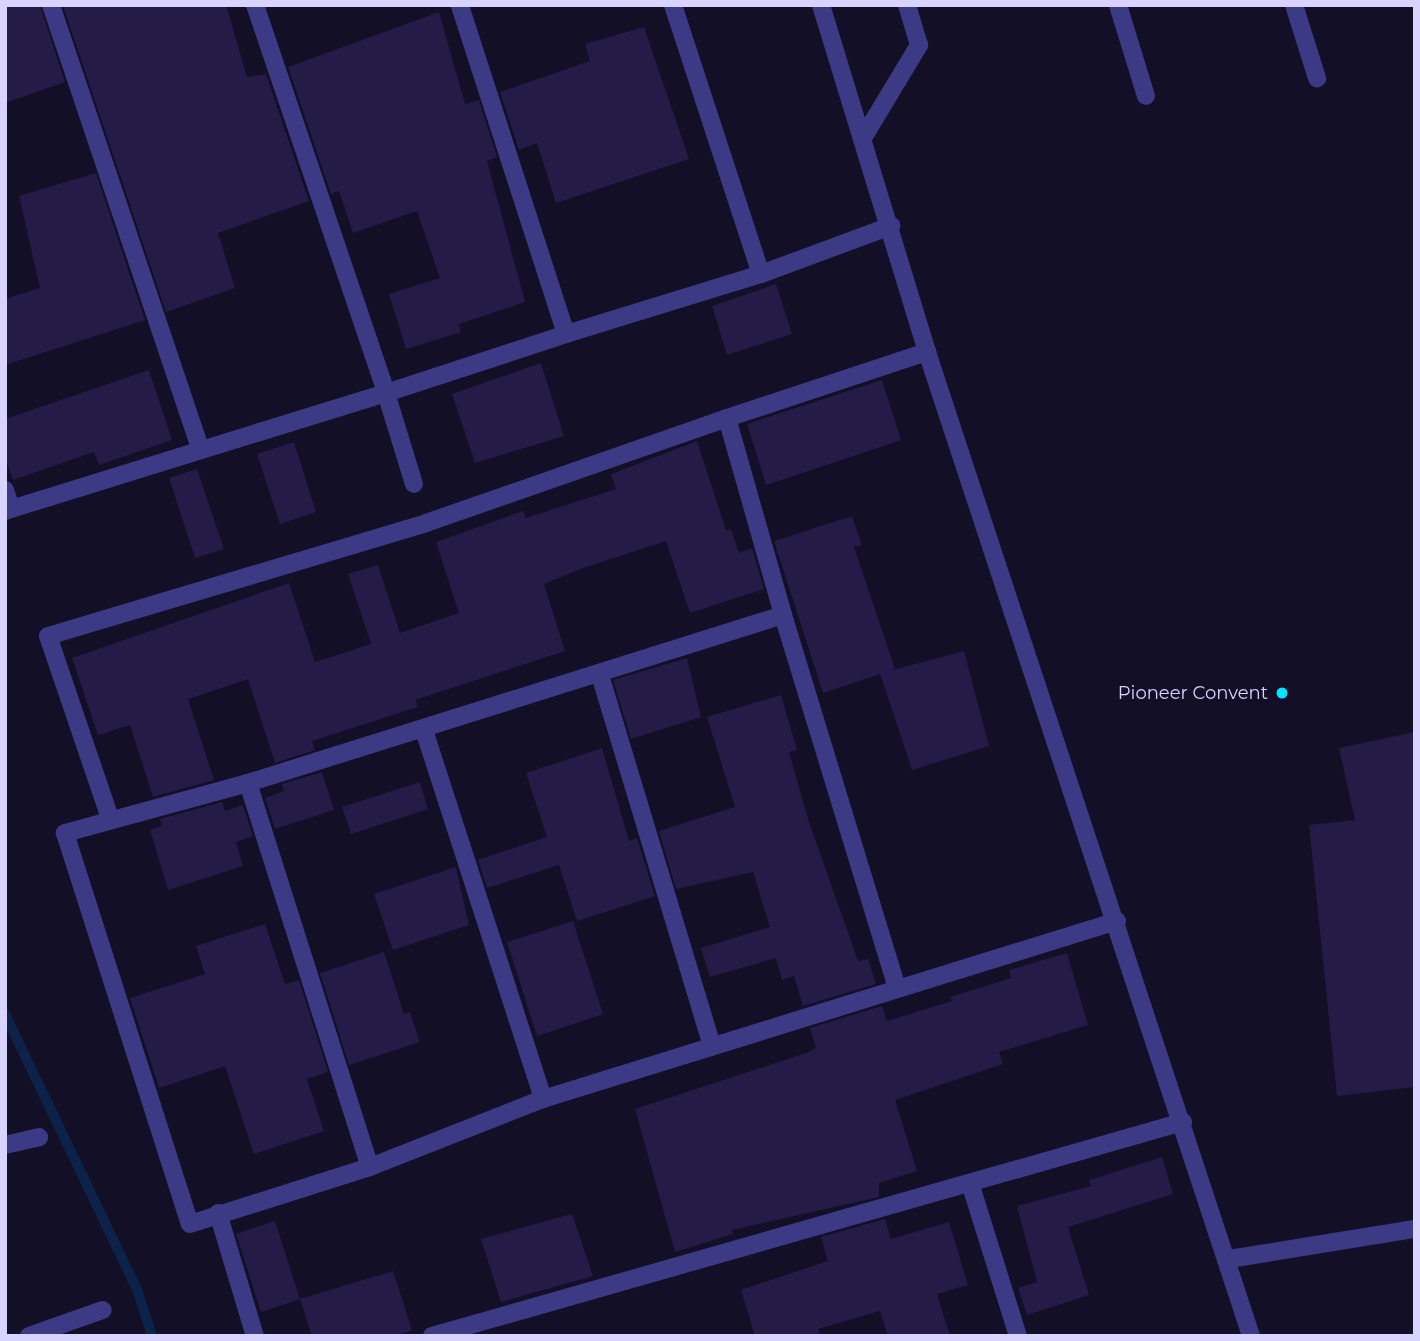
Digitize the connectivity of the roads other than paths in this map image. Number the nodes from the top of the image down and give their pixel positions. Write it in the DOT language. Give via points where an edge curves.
graph roads {
  1 [pos="51,5"];
  2 [pos="255,5"];
  3 [pos="460,5"];
  4 [pos="673,5"];
  5 [pos="821,5"];
  6 [pos="906,5"];
  7 [pos="1118,5"];
  8 [pos="1294,5"];
  9 [pos="1317,78"];
  10 [pos="1146,96"];
  11 [pos="863,138"];
  12 [pos="891,226"];
  13 [pos="761,274"];
  14 [pos="566,334"];
  15 [pos="927,352"];
  16 [pos="386,393"];
  17 [pos="727,418"];
  18 [pos="200,448"];
  19 [pos="414,484"];
  20 [pos="5,490"];
  21 [pos="8,510"];
  22 [pos="783,615"];
  23 [pos="600,675"];
  24 [pos="424,730"];
  25 [pos="248,783"];
  26 [pos="110,818"];
  27 [pos="1117,921"];
  28 [pos="897,989"];
  29 [pos="712,1046"];
  30 [pos="543,1099"];
  31 [pos="1183,1122"];
  32 [pos="39,1137"];
  33 [pos="5,1145"];
  34 [pos="370,1167"];
  35 [pos="970,1183"];
  36 [pos="218,1213"];
  37 [pos="1415,1229"];
  38 [pos="1229,1259"];
  39 [pos="103,1310"];
  40 [pos="452,1332"];
  41 [pos="29,1336"];
  42 [pos="255,1336"];
  43 [pos="432,1336"];
  44 [pos="1018,1336"];
  45 [pos="1251,1336"];
  1 -- 18 [label="street"];
  2 -- 16 [label="street"];
  3 -- 14 [label="street"];
  4 -- 13 [label="street"];
  5 -- 11 [label="street"];
  6 -- 11 [label="street" via="919,45"];
  7 -- 10 [label="street"];
  8 -- 9 [label="street"];
  11 -- 12 [label="street"];
  12 -- 13 [label="street"];
  12 -- 15 [label="street"];
  13 -- 14 [label="street"];
  14 -- 16 [label="street"];
  15 -- 17 [label="street"];
  15 -- 27 [label="street"];
  16 -- 18 [label="street"];
  16 -- 19 [label="street"];
  17 -- 22 [label="street"];
  17 -- 26 [label="street" via="426,523 48,636"];
  18 -- 21 [label="street"];
  20 -- 21 [label="street"];
  22 -- 23 [label="street"];
  22 -- 28 [label="street"];
  23 -- 24 [label="street"];
  23 -- 29 [label="street"];
  24 -- 25 [label="street"];
  24 -- 30 [label="street"];
  25 -- 26 [label="street"];
  25 -- 34 [label="street"];
  26 -- 36 [label="street" via="65,833 190,1224"];
  27 -- 28 [label="street"];
  27 -- 31 [label="street"];
  28 -- 29 [label="street"];
  29 -- 30 [label="street"];
  30 -- 34 [label="street"];
  31 -- 35 [label="street"];
  31 -- 38 [label="street"];
  32 -- 33 [label="street"];
  34 -- 36 [label="street"];
  35 -- 40 [label="street"];
  35 -- 44 [label="street"];
  36 -- 42 [label="street"];
  37 -- 38 [label="street"];
  38 -- 45 [label="street"];
  39 -- 41 [label="street"];
  40 -- 43 [label="street"];
}
